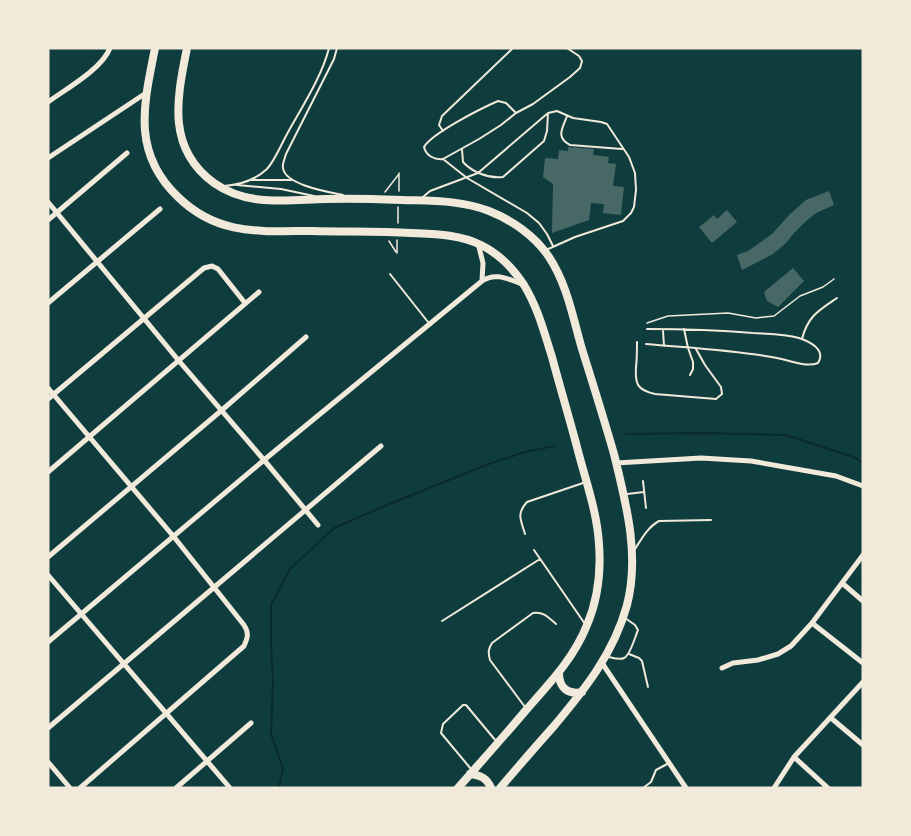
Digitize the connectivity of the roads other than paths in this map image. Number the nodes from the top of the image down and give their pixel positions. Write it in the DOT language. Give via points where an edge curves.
graph roads {
  1 [pos="110,48"];
  2 [pos="155,48"];
  3 [pos="187,48"];
  4 [pos="329,48"];
  5 [pos="337,48"];
  6 [pos="513,48"];
  7 [pos="567,48"];
  8 [pos="146,93"];
  9 [pos="48,102"];
  10 [pos="516,113"];
  11 [pos="548,113"];
  12 [pos="567,116"];
  13 [pos="443,131"];
  14 [pos="462,148"];
  15 [pos="624,149"];
  16 [pos="127,153"];
  17 [pos="48,158"];
  18 [pos="443,159"];
  19 [pos="478,173"];
  20 [pos="467,178"];
  21 [pos="249,180"];
  22 [pos="292,180"];
  23 [pos="236,185"];
  24 [pos="220,187"];
  25 [pos="355,198"];
  26 [pos="326,199"];
  27 [pos="419,201"];
  28 [pos="48,202"];
  29 [pos="160,209"];
  30 [pos="56,213"];
  31 [pos="48,220"];
  32 [pos="478,243"];
  33 [pos="553,246"];
  34 [pos="544,251"];
  35 [pos="98,261"];
  36 [pos="390,274"];
  37 [pos="482,281"];
  38 [pos="524,284"];
  39 [pos="259,292"];
  40 [pos="837,298"];
  41 [pos="48,303"];
  42 [pos="245,303"];
  43 [pos="144,319"];
  44 [pos="430,324"];
  45 [pos="647,329"];
  46 [pos="663,329"];
  47 [pos="684,329"];
  48 [pos="306,337"];
  49 [pos="802,339"];
  50 [pos="637,342"];
  51 [pos="646,344"];
  52 [pos="664,346"];
  53 [pos="688,348"];
  54 [pos="696,349"];
  55 [pos="179,361"];
  56 [pos="690,375"];
  57 [pos="48,388"];
  58 [pos="54,394"];
  59 [pos="48,399"];
  60 [pos="222,410"];
  61 [pos="90,437"];
  62 [pos="381,446"];
  63 [pos="264,460"];
  64 [pos="616,463"];
  65 [pos="48,472"];
  66 [pos="643,481"];
  67 [pos="586,482"];
  68 [pos="863,486"];
  69 [pos="131,487"];
  70 [pos="644,492"];
  71 [pos="624,494"];
  72 [pos="646,508"];
  73 [pos="305,510"];
  74 [pos="711,520"];
  75 [pos="318,525"];
  76 [pos="525,534"];
  77 [pos="174,537"];
  78 [pos="534,550"];
  79 [pos="632,554"];
  80 [pos="863,555"];
  81 [pos="48,557"];
  82 [pos="540,559"];
  83 [pos="48,575"];
  84 [pos="842,583"];
  85 [pos="214,586"];
  86 [pos="863,601"];
  87 [pos="81,614"];
  88 [pos="623,617"];
  89 [pos="442,621"];
  90 [pos="812,623"];
  91 [pos="556,624"];
  92 [pos="587,627"];
  93 [pos="48,642"];
  94 [pos="629,654"];
  95 [pos="604,660"];
  96 [pos="863,663"];
  97 [pos="124,664"];
  98 [pos="722,668"];
  99 [pos="559,673"];
  100 [pos="863,682"];
  101 [pos="648,687"];
  102 [pos="582,692"];
  103 [pos="527,709"];
  104 [pos="166,712"];
  105 [pos="831,718"];
  106 [pos="251,723"];
  107 [pos="48,728"];
  108 [pos="497,743"];
  109 [pos="863,745"];
  110 [pos="794,757"];
  111 [pos="208,761"];
  112 [pos="48,762"];
  113 [pos="669,763"];
  114 [pos="471,772"];
  115 [pos="70,788"];
  116 [pos="80,788"];
  117 [pos="176,788"];
  118 [pos="231,788"];
  119 [pos="458,788"];
  120 [pos="491,788"];
  121 [pos="500,788"];
  122 [pos="643,788"];
  123 [pos="686,788"];
  124 [pos="774,788"];
  125 [pos="828,788"];
  1 -- 9 [label="street" via="99,65"];
  2 -- 8 [label="main road"];
  3 -- 24 [label="main road" via="178,103 181,139 196,166"];
  4 -- 21 [label="lane" via="304,105 272,162"];
  5 -- 22 [label="lane" via="283,164 283,171"];
  6 -- 13 [label="lane" via="442,116 439,125"];
  7 -- 10 [label="lane" via="579,56 580,68"];
  8 -- 17 [label="street"];
  8 -- 32 [label="main road" via="145,136 157,171 187,207 218,224 239,230 450,236"];
  10 -- 13 [label="lane" via="506,102 498,101"];
  10 -- 14 [label="lane"];
  11 -- 12 [label="lane" via="557,111"];
  11 -- 19 [label="lane"];
  11 -- 19 [label="lane" via="547,137 540,146 503,177"];
  12 -- 15 [label="lane" via="605,123"];
  12 -- 15 [label="lane" via="561,137 570,145"];
  13 -- 18 [label="lane" via="424,147 434,158"];
  14 -- 18 [label="lane"];
  14 -- 19 [label="lane" via="463,162"];
  15 -- 33 [label="lane" via="635,173 636,198 631,213 623,221"];
  16 -- 30 [label="street"];
  18 -- 20 [label="lane"];
  19 -- 20 [label="lane"];
  20 -- 27 [label="lane" via="430,191"];
  20 -- 33 [label="lane" via="539,223"];
  21 -- 22 [label="lane"];
  21 -- 23 [label="lane"];
  22 -- 25 [label="lane"];
  23 -- 24 [label="lane"];
  23 -- 26 [label="lane"];
  24 -- 26 [label="main road" via="256,200"];
  25 -- 26 [label="main road"];
  25 -- 27 [label="main road"];
  27 -- 34 [label="main road" via="459,203 489,211 521,229"];
  28 -- 30 [label="street"];
  29 -- 35 [label="street"];
  30 -- 31 [label="street"];
  30 -- 35 [label="street"];
  32 -- 37 [label="street"];
  32 -- 38 [label="main road" via="501,257"];
  33 -- 34 [label="lane"];
  34 -- 64 [label="main road" via="565,290"];
  35 -- 41 [label="street"];
  35 -- 43 [label="street"];
  36 -- 44 [label="lane"];
  37 -- 38 [label="street" via="493,276"];
  37 -- 44 [label="street"];
  38 -- 67 [label="main road" via="540,318"];
  39 -- 42 [label="street"];
  40 -- 49 [label="lane" via="812,316"];
  42 -- 43 [label="street" via="212,266 204,268"];
  42 -- 55 [label="street"];
  43 -- 55 [label="street"];
  43 -- 58 [label="street"];
  44 -- 63 [label="street"];
  45 -- 46 [label="lane"];
  46 -- 47 [label="lane"];
  46 -- 52 [label="lane"];
  47 -- 49 [label="lane"];
  47 -- 53 [label="lane"];
  48 -- 60 [label="street"];
  49 -- 54 [label="lane" via="820,352 815,365"];
  50 -- 54 [label="lane" via="635,380 639,388 655,394 716,399 723,390"];
  51 -- 52 [label="lane"];
  52 -- 53 [label="lane"];
  53 -- 54 [label="lane"];
  53 -- 56 [label="lane" via="694,366"];
  55 -- 60 [label="street"];
  55 -- 61 [label="street"];
  57 -- 58 [label="street"];
  58 -- 59 [label="street"];
  58 -- 61 [label="street"];
  60 -- 63 [label="street"];
  60 -- 69 [label="street"];
  61 -- 65 [label="street"];
  61 -- 69 [label="street"];
  62 -- 73 [label="street"];
  63 -- 73 [label="street"];
  63 -- 77 [label="street"];
  64 -- 68 [label="street" via="701,458 751,461 836,476"];
  64 -- 71 [label="main road"];
  66 -- 70 [label="lane"];
  67 -- 76 [label="lane" via="527,502 519,515"];
  67 -- 92 [label="main road" via="599,542 596,598"];
  69 -- 77 [label="street"];
  69 -- 81 [label="street"];
  70 -- 71 [label="lane"];
  70 -- 72 [label="lane"];
  71 -- 79 [label="main road"];
  73 -- 75 [label="street"];
  73 -- 85 [label="street"];
  74 -- 79 [label="lane" via="660,521 645,533"];
  77 -- 85 [label="street"];
  77 -- 87 [label="street"];
  78 -- 82 [label="lane"];
  79 -- 88 [label="main road" via="631,586"];
  80 -- 84 [label="street"];
  82 -- 89 [label="lane"];
  82 -- 92 [label="lane"];
  83 -- 87 [label="street"];
  84 -- 86 [label="street"];
  84 -- 90 [label="street"];
  85 -- 97 [label="street"];
  85 -- 104 [label="street" via="244,625 248,639"];
  87 -- 93 [label="street"];
  87 -- 97 [label="street"];
  88 -- 94 [label="lane" via="638,630"];
  88 -- 95 [label="main road"];
  90 -- 96 [label="street"];
  90 -- 98 [label="street" via="785,651"];
  91 -- 103 [label="lane" via="538,612 533,613 489,648 490,660"];
  92 -- 99 [label="main road"];
  94 -- 95 [label="lane" via="622,659"];
  94 -- 101 [label="lane" via="642,661"];
  95 -- 102 [label="main road"];
  95 -- 113 [label="street"];
  97 -- 104 [label="street"];
  97 -- 107 [label="street"];
  99 -- 102 [label="main road" via="564,688"];
  99 -- 103 [label="main road"];
  100 -- 105 [label="street"];
  102 -- 121 [label="main road"];
  103 -- 108 [label="main road"];
  104 -- 111 [label="street"];
  104 -- 116 [label="street"];
  105 -- 109 [label="street"];
  105 -- 110 [label="street"];
  106 -- 111 [label="street"];
  108 -- 114 [label="main road"];
  108 -- 114 [label="lane" via="466,705 443,724 441,733"];
  110 -- 124 [label="street"];
  110 -- 125 [label="street"];
  111 -- 117 [label="street"];
  111 -- 118 [label="street"];
  112 -- 115 [label="street"];
  113 -- 122 [label="lane" via="656,770"];
  113 -- 123 [label="street"];
  114 -- 119 [label="main road"];
  114 -- 120 [label="main road" via="487,780"];
}
